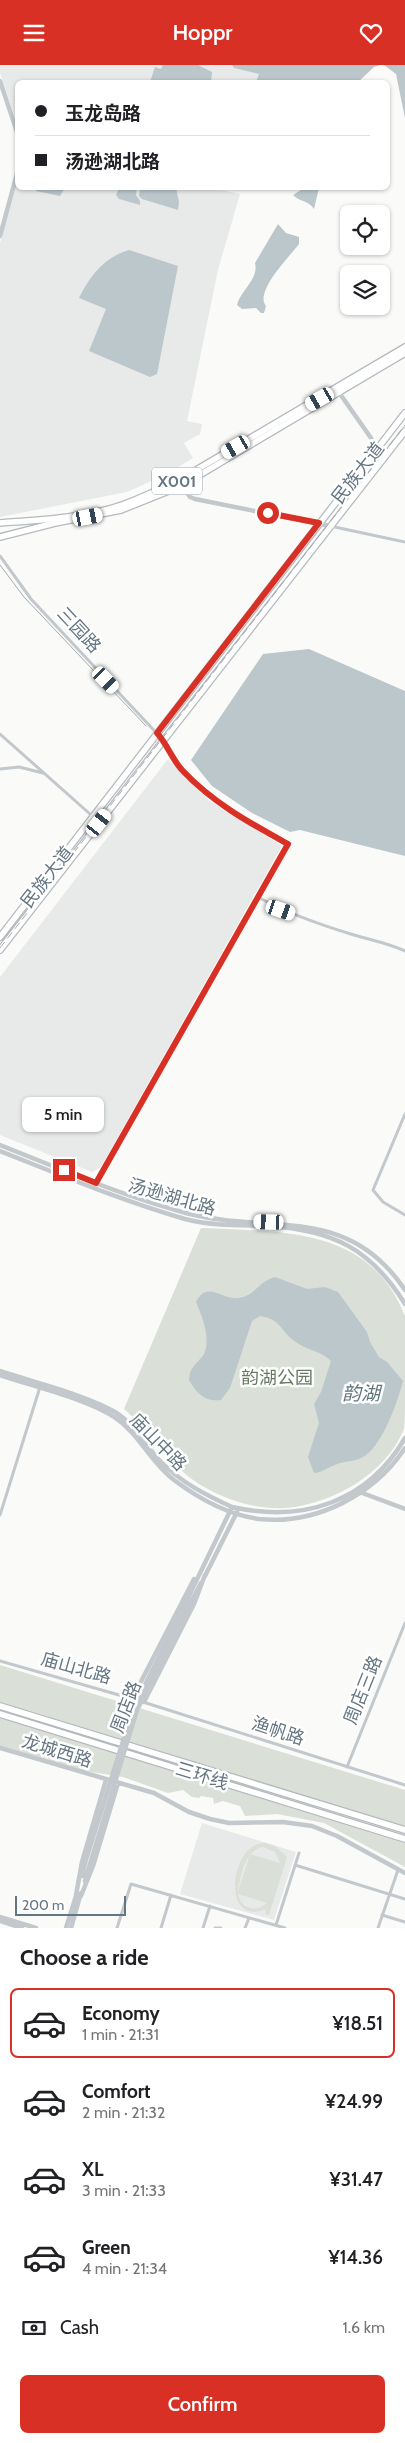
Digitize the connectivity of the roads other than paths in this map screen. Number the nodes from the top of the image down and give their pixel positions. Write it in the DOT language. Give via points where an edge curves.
graph roads {
  1 [pos="0,81"];
  2 [pos="15,126"];
  3 [pos="15,181"];
  4 [pos="0,236"];
  5 [pos="405,347"];
  6 [pos="405,353"];
  7 [pos="338,391"];
  8 [pos="405,413"];
  9 [pos="405,431"];
  10 [pos="378,448"];
  11 [pos="386,455"];
  12 [pos="180,483"];
  13 [pos="0,523"];
  14 [pos="319,523"];
  15 [pos="330,526"];
  16 [pos="0,537"];
  17 [pos="405,542"];
  18 [pos="0,556"];
  19 [pos="0,733"];
  20 [pos="157,733"];
  21 [pos="164,740"];
  22 [pos="0,769"];
  23 [pos="44,773"];
  24 [pos="93,817"];
  25 [pos="99,823"];
  26 [pos="258,897"];
  27 [pos="0,937"];
  28 [pos="0,950"];
  29 [pos="405,951"];
  30 [pos="405,1114"];
  31 [pos="0,1145"];
  32 [pos="0,1151"];
  33 [pos="96,1183"];
  34 [pos="405,1215"];
  35 [pos="405,1290"];
  36 [pos="405,1305"];
  37 [pos="0,1371"];
  38 [pos="0,1375"];
  39 [pos="40,1386"];
  40 [pos="405,1437"];
  41 [pos="405,1448"];
  42 [pos="357,1491"];
  43 [pos="231,1509"];
  44 [pos="405,1509"];
  45 [pos="238,1511"];
  46 [pos="0,1515"];
  47 [pos="200,1572"];
  48 [pos="205,1575"];
  49 [pos="189,1601"];
  50 [pos="405,1623"];
  51 [pos="0,1661"];
  52 [pos="132,1699"];
  53 [pos="144,1702"];
  54 [pos="0,1706"];
  55 [pos="0,1714"];
  56 [pos="0,1748"];
  57 [pos="347,1767"];
  58 [pos="106,1780"];
  59 [pos="118,1783"];
  60 [pos="405,1785"];
  61 [pos="405,1830"];
  62 [pos="405,1839"];
  63 [pos="299,1853"];
  64 [pos="295,1865"];
  65 [pos="398,1870"];
  66 [pos="405,1873"];
  67 [pos="389,1894"];
  68 [pos="78,1895"];
  69 [pos="171,1895"];
  70 [pos="405,1899"];
  71 [pos="210,1906"];
  72 [pos="382,1915"];
  73 [pos="0,1917"];
  74 [pos="249,1918"];
  75 [pos="0,1921"];
  76 [pos="405,1922"];
  77 [pos="276,1925"];
  78 [pos="22,1928"];
  79 [pos="36,1928"];
  80 [pos="66,1928"];
  81 [pos="71,1928"];
  82 [pos="117,1928"];
  83 [pos="161,1928"];
  84 [pos="203,1928"];
  85 [pos="215,1928"];
  86 [pos="221,1928"];
  87 [pos="245,1928"];
  88 [pos="285,1928"];
  89 [pos="378,1928"];
  1 -- 2 [label="street"];
  3 -- 4 [label="street"];
  5 -- 7 [label="main road, X001"];
  6 -- 7 [label="main road, X001"];
  7 -- 10 [label="street"];
  7 -- 12 [label="main road, X001"];
  8 -- 10 [label="main road, 民族大道"];
  9 -- 11 [label="main road, 民族大道"];
  10 -- 11 [label="street"];
  10 -- 14 [label="main road, 民族大道"];
  11 -- 15 [label="main road, 民族大道"];
  12 -- 13 [label="main road, X001" via="120,505 54,519"];
  12 -- 14 [label="street" via="195,499"];
  12 -- 16 [label="main road, X001" via="121,510"];
  14 -- 15 [label="street"];
  14 -- 20 [label="main road, 民族大道"];
  15 -- 17 [label="street"];
  15 -- 21 [label="main road, 民族大道"];
  18 -- 20 [label="street, 三园路" via="31,599"];
  19 -- 23 [label="street"];
  20 -- 21 [label="street, 三园路"];
  20 -- 24 [label="main road, 民族大道"];
  21 -- 25 [label="main road, 民族大道"];
  21 -- 26 [label="street, 三园路" via="177,764 209,796 244,821 288,844"];
  22 -- 23 [label="street" via="19,767"];
  23 -- 24 [label="street"];
  24 -- 25 [label="street"];
  24 -- 27 [label="main road, 民族大道"];
  25 -- 28 [label="main road, 民族大道"];
  26 -- 29 [label="street" via="281,910"];
  26 -- 33 [label="street"];
  30 -- 34 [label="street" via="373,1190 383,1201"];
  31 -- 33 [label="street, 汤逊湖北路"];
  32 -- 36 [label="street, 汤逊湖北路" via="94,1188 204,1224 276,1227 328,1236 372,1261 392,1283"];
  33 -- 35 [label="street, 汤逊湖北路" via="214,1220 298,1224 328,1230 376,1256 388,1266"];
  37 -- 39 [label="street, 庙山中路"];
  38 -- 39 [label="street, 庙山中路"];
  39 -- 43 [label="street, 庙山中路" via="112,1415 128,1427 172,1479 199,1496"];
  39 -- 46 [label="street"];
  40 -- 42 [label="street" via="388,1464"];
  41 -- 42 [label="street" via="378,1480"];
  42 -- 44 [label="street"];
  42 -- 45 [label="street" via="334,1508 292,1518 258,1519"];
  43 -- 45 [label="street, 庙山中路"];
  43 -- 47 [label="street, 周店路"];
  45 -- 48 [label="street, 周店路"];
  47 -- 49 [label="street, 周店路"];
  47 -- 52 [label="street" via="183,1598"];
  48 -- 49 [label="street, 周店路"];
  48 -- 53 [label="street" via="194,1604"];
  49 -- 68 [label="street, 周店路, bridge" via="137,1710"];
  50 -- 57 [label="street, 周店三路"];
  51 -- 52 [label="street, 庙山北路"];
  52 -- 53 [label="street, 庙山北路"];
  53 -- 57 [label="street, 渔帆路"];
  54 -- 61 [label="main road, 三环线"];
  55 -- 62 [label="main road, 三环线"];
  56 -- 58 [label="street, 龙城西路"];
  57 -- 60 [label="street, 渔帆路"];
  58 -- 59 [label="street, 龙城西路"];
  58 -- 68 [label="street" via="82,1862"];
  59 -- 65 [label="street, 龙城西路" via="154,1793 189,1812 216,1821 312,1826"];
  59 -- 68 [label="street" via="94,1865"];
  63 -- 64 [label="street"];
  64 -- 67 [label="street"];
  64 -- 77 [label="street"];
  65 -- 66 [label="street, 龙城西路"];
  65 -- 67 [label="street"];
  67 -- 70 [label="street"];
  67 -- 72 [label="street"];
  68 -- 80 [label="street, 周店路"];
  68 -- 81 [label="street, 周店路"];
  69 -- 71 [label="street"];
  69 -- 82 [label="street" via="131,1884"];
  69 -- 83 [label="street"];
  71 -- 74 [label="street"];
  71 -- 84 [label="street"];
  72 -- 76 [label="street"];
  72 -- 89 [label="street"];
  73 -- 79 [label="street"];
  74 -- 77 [label="street"];
  74 -- 87 [label="street"];
  75 -- 78 [label="street"];
  77 -- 88 [label="street"];
  85 -- 86 [label="street"];
}
